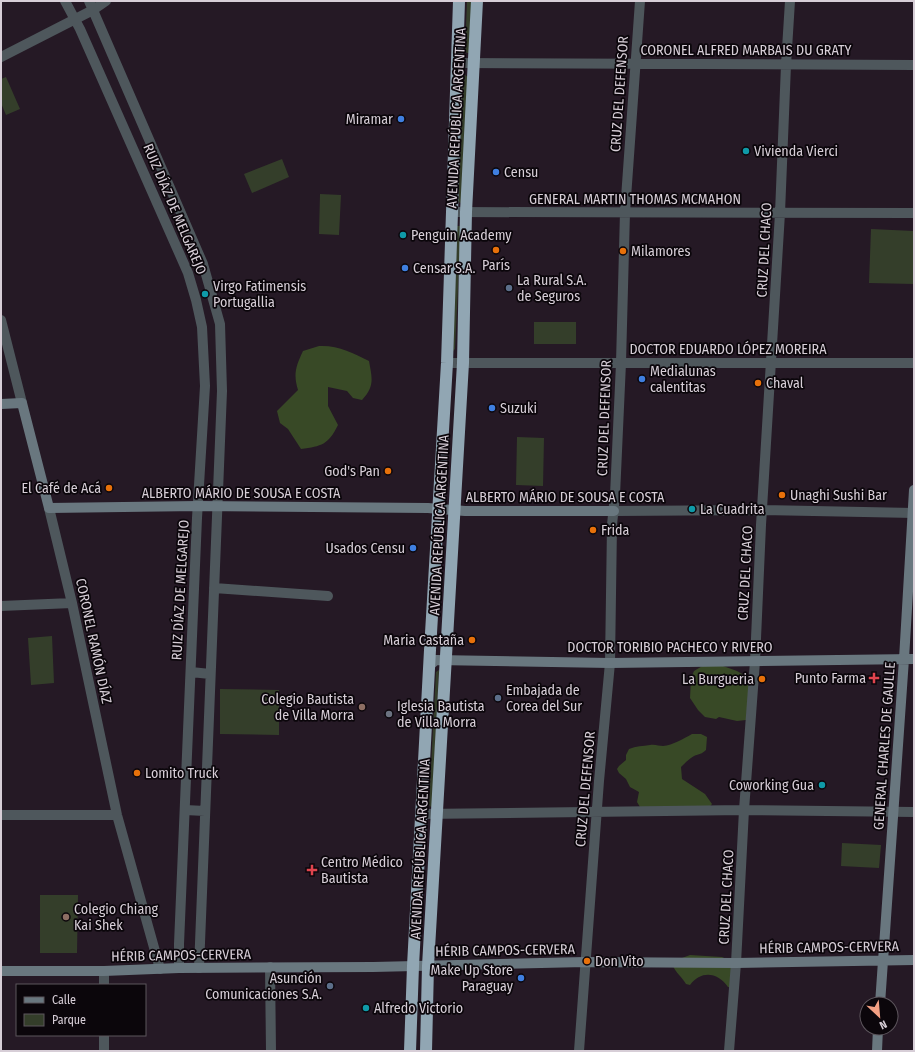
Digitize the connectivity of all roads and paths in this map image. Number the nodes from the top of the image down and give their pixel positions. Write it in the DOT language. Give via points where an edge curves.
graph roads {
  1 [pos="66,1"];
  2 [pos="106,1"];
  3 [pos="459,1"];
  4 [pos="477,1"];
  5 [pos="640,1"];
  6 [pos="790,1"];
  7 [pos="91,5"];
  8 [pos="74,20"];
  9 [pos="1,57"];
  10 [pos="457,63"];
  11 [pos="474,63"];
  12 [pos="635,64"];
  13 [pos="786,64"];
  14 [pos="914,65"];
  15 [pos="452,212"];
  16 [pos="466,212"];
  17 [pos="625,212"];
  18 [pos="780,213"];
  19 [pos="914,213"];
  20 [pos="181,216"];
  21 [pos="167,223"];
  22 [pos="1,320"];
  23 [pos="203,352"];
  24 [pos="221,353"];
  25 [pos="447,363"];
  26 [pos="621,363"];
  27 [pos="771,363"];
  28 [pos="914,363"];
  29 [pos="463,364"];
  30 [pos="22,403"];
  31 [pos="1,404"];
  32 [pos="914,490"];
  33 [pos="198,506"];
  34 [pos="218,506"];
  35 [pos="49,508"];
  36 [pos="438,508"];
  37 [pos="455,510"];
  38 [pos="763,510"];
  39 [pos="614,511"];
  40 [pos="913,513"];
  41 [pos="214,588"];
  42 [pos="328,596"];
  43 [pos="72,603"];
  44 [pos="1,606"];
  45 [pos="909,659"];
  46 [pos="755,661"];
  47 [pos="437,662"];
  48 [pos="610,663"];
  49 [pos="191,672"];
  50 [pos="210,674"];
  51 [pos="185,810"];
  52 [pos="744,810"];
  53 [pos="205,811"];
  54 [pos="597,812"];
  55 [pos="893,812"];
  56 [pos="914,812"];
  57 [pos="421,814"];
  58 [pos="438,814"];
  59 [pos="1,815"];
  60 [pos="117,815"];
  61 [pos="914,960"];
  62 [pos="882,961"];
  63 [pos="585,962"];
  64 [pos="736,963"];
  65 [pos="413,966"];
  66 [pos="428,966"];
  67 [pos="270,967"];
  68 [pos="179,968"];
  69 [pos="199,968"];
  70 [pos="160,969"];
  71 [pos="1,971"];
  72 [pos="104,971"];
  73 [pos="104,984"];
  74 [pos="880,996"];
  75 [pos="104,1036"];
  76 [pos="878,1036"];
  77 [pos="104,1051"];
  78 [pos="271,1051"];
  79 [pos="410,1051"];
  80 [pos="426,1051"];
  81 [pos="579,1051"];
  82 [pos="728,1051"];
  83 [pos="877,1051"];
  1 -- 8 [label="street, RUIZ DÍAZ DE MELGAREJO"];
  2 -- 7 [label="street"];
  3 -- 10 [label="highway, AVENIDA REPÚBLICA ARGENTINA"];
  4 -- 11 [label="highway, AVENIDA REPÚBLICA ARGENTINA"];
  5 -- 12 [label="street, CRUZ DEL DEFENSOR"];
  6 -- 13 [label="street, CRUZ DEL CHACO"];
  7 -- 8 [label="street"];
  7 -- 20 [label="street, RUIZ DÍAZ DE MELGAREJO"];
  8 -- 9 [label="street"];
  8 -- 21 [label="street, RUIZ DÍAZ DE MELGAREJO"];
  10 -- 11 [label="street, CORONEL ALFRED MARBAIS DU GRATY"];
  10 -- 15 [label="highway, AVENIDA REPÚBLICA ARGENTINA"];
  11 -- 12 [label="street, CORONEL ALFRED MARBAIS DU GRATY"];
  11 -- 16 [label="highway, AVENIDA REPÚBLICA ARGENTINA"];
  12 -- 13 [label="street, CORONEL ALFRED MARBAIS DU GRATY"];
  12 -- 17 [label="street, CRUZ DEL DEFENSOR"];
  13 -- 14 [label="street, CORONEL ALFRED MARBAIS DU GRATY"];
  13 -- 18 [label="street, CRUZ DEL CHACO"];
  15 -- 16 [label="street, GENERAL MARTIN THOMAS MCMAHON"];
  15 -- 25 [label="highway, AVENIDA REPÚBLICA ARGENTINA"];
  16 -- 17 [label="street, GENERAL MARTIN THOMAS MCMAHON"];
  16 -- 29 [label="highway, AVENIDA REPÚBLICA ARGENTINA"];
  17 -- 18 [label="street, GENERAL MARTIN THOMAS MCMAHON"];
  17 -- 26 [label="street, CRUZ DEL DEFENSOR"];
  18 -- 19 [label="street, GENERAL MARTIN THOMAS MCMAHON"];
  18 -- 27 [label="street, CRUZ DEL CHACO"];
  20 -- 21 [label="street"];
  20 -- 24 [label="street, RUIZ DÍAZ DE MELGAREJO" via="203,264 214,300 220,324"];
  21 -- 23 [label="street, RUIZ DÍAZ DE MELGAREJO" via="188,272 196,300 202,327"];
  22 -- 30 [label="street, CORONEL RAMÓN DÍAZ"];
  23 -- 24 [label="street"];
  23 -- 33 [label="street, RUIZ DÍAZ DE MELGAREJO" via="205,386"];
  24 -- 34 [label="street, RUIZ DÍAZ DE MELGAREJO"];
  25 -- 29 [label="street, DOCTOR EDUARDO LÓPEZ MOREIRA"];
  25 -- 36 [label="highway, AVENIDA REPÚBLICA ARGENTINA"];
  26 -- 27 [label="street, DOCTOR EDUARDO LÓPEZ MOREIRA"];
  26 -- 29 [label="street, DOCTOR EDUARDO LÓPEZ MOREIRA"];
  26 -- 39 [label="street, CRUZ DEL DEFENSOR"];
  27 -- 28 [label="street, DOCTOR EDUARDO LÓPEZ MOREIRA"];
  27 -- 38 [label="street, CRUZ DEL CHACO"];
  29 -- 37 [label="highway, AVENIDA REPÚBLICA ARGENTINA"];
  30 -- 31 [label="street"];
  30 -- 35 [label="street, CORONEL RAMÓN DÍAZ"];
  32 -- 40 [label="street, GENERAL CHARLES DE GAULLE"];
  33 -- 34 [label="street, ALBERTO MÁRIO DE SOUSA E COSTA"];
  33 -- 35 [label="street, ALBERTO MÁRIO DE SOUSA E COSTA"];
  33 -- 49 [label="street, RUIZ DÍAZ DE MELGAREJO"];
  34 -- 36 [label="street, ALBERTO MÁRIO DE SOUSA E COSTA"];
  34 -- 41 [label="street, RUIZ DÍAZ DE MELGAREJO"];
  35 -- 43 [label="street, CORONEL RAMÓN DÍAZ"];
  36 -- 37 [label="street, ALBERTO MÁRIO DE SOUSA E COSTA"];
  36 -- 47 [label="highway, AVENIDA REPÚBLICA ARGENTINA" via="431,621 437,632"];
  37 -- 39 [label="street, ALBERTO MÁRIO DE SOUSA E COSTA"];
  37 -- 47 [label="highway, AVENIDA REPÚBLICA ARGENTINA"];
  38 -- 39 [label="street, ALBERTO MÁRIO DE SOUSA E COSTA"];
  38 -- 40 [label="street, ALBERTO MÁRIO DE SOUSA E COSTA"];
  38 -- 46 [label="street, CRUZ DEL CHACO"];
  39 -- 48 [label="street, CRUZ DEL DEFENSOR"];
  40 -- 45 [label="street, GENERAL CHARLES DE GAULLE"];
  41 -- 42 [label="street"];
  41 -- 50 [label="street, RUIZ DÍAZ DE MELGAREJO"];
  43 -- 44 [label="street"];
  43 -- 60 [label="street, CORONEL RAMÓN DÍAZ"];
  45 -- 46 [label="street, DOCTOR TORIBIO PACHECO Y RIVERO"];
  45 -- 55 [label="street, GENERAL CHARLES DE GAULLE"];
  46 -- 48 [label="street, DOCTOR TORIBIO PACHECO Y RIVERO"];
  46 -- 52 [label="street, CRUZ DEL CHACO"];
  47 -- 48 [label="street, DOCTOR TORIBIO PACHECO Y RIVERO"];
  47 -- 57 [label="highway, AVENIDA REPÚBLICA ARGENTINA"];
  47 -- 58 [label="highway, AVENIDA REPÚBLICA ARGENTINA"];
  48 -- 54 [label="street, CRUZ DEL DEFENSOR"];
  49 -- 50 [label="street"];
  49 -- 51 [label="street, RUIZ DÍAZ DE MELGAREJO"];
  50 -- 53 [label="street, RUIZ DÍAZ DE MELGAREJO"];
  51 -- 53 [label="street"];
  51 -- 68 [label="street, RUIZ DÍAZ DE MELGAREJO"];
  52 -- 54 [label="street"];
  52 -- 55 [label="street"];
  52 -- 64 [label="street, CRUZ DEL CHACO"];
  53 -- 69 [label="street, RUIZ DÍAZ DE MELGAREJO"];
  54 -- 58 [label="street"];
  54 -- 63 [label="street, CRUZ DEL DEFENSOR"];
  55 -- 56 [label="street"];
  55 -- 62 [label="street, GENERAL CHARLES DE GAULLE"];
  57 -- 58 [label="street"];
  57 -- 65 [label="highway, AVENIDA REPÚBLICA ARGENTINA"];
  58 -- 66 [label="highway, AVENIDA REPÚBLICA ARGENTINA"];
  59 -- 60 [label="street"];
  60 -- 70 [label="street, CORONEL RAMÓN DÍAZ"];
  61 -- 62 [label="street, HÉRIB CAMPOS-CERVERA"];
  62 -- 64 [label="street, HÉRIB CAMPOS-CERVERA"];
  62 -- 74 [label="street, GENERAL CHARLES DE GAULLE"];
  63 -- 64 [label="street, HÉRIB CAMPOS-CERVERA"];
  63 -- 66 [label="street, HÉRIB CAMPOS-CERVERA"];
  63 -- 81 [label="street, CRUZ DEL DEFENSOR"];
  64 -- 82 [label="street, CRUZ DEL CHACO"];
  65 -- 66 [label="street, HÉRIB CAMPOS-CERVERA"];
  65 -- 67 [label="street, HÉRIB CAMPOS-CERVERA"];
  65 -- 79 [label="highway, AVENIDA REPÚBLICA ARGENTINA"];
  66 -- 80 [label="highway, AVENIDA REPÚBLICA ARGENTINA"];
  67 -- 69 [label="street, HÉRIB CAMPOS-CERVERA"];
  67 -- 78 [label="street"];
  68 -- 69 [label="street, HÉRIB CAMPOS-CERVERA"];
  68 -- 70 [label="street, HÉRIB CAMPOS-CERVERA"];
  70 -- 72 [label="street, HÉRIB CAMPOS-CERVERA"];
  71 -- 72 [label="street, HÉRIB CAMPOS-CERVERA"];
  72 -- 73 [label="street"];
  75 -- 77 [label="street"];
  76 -- 83 [label="street"];
}
